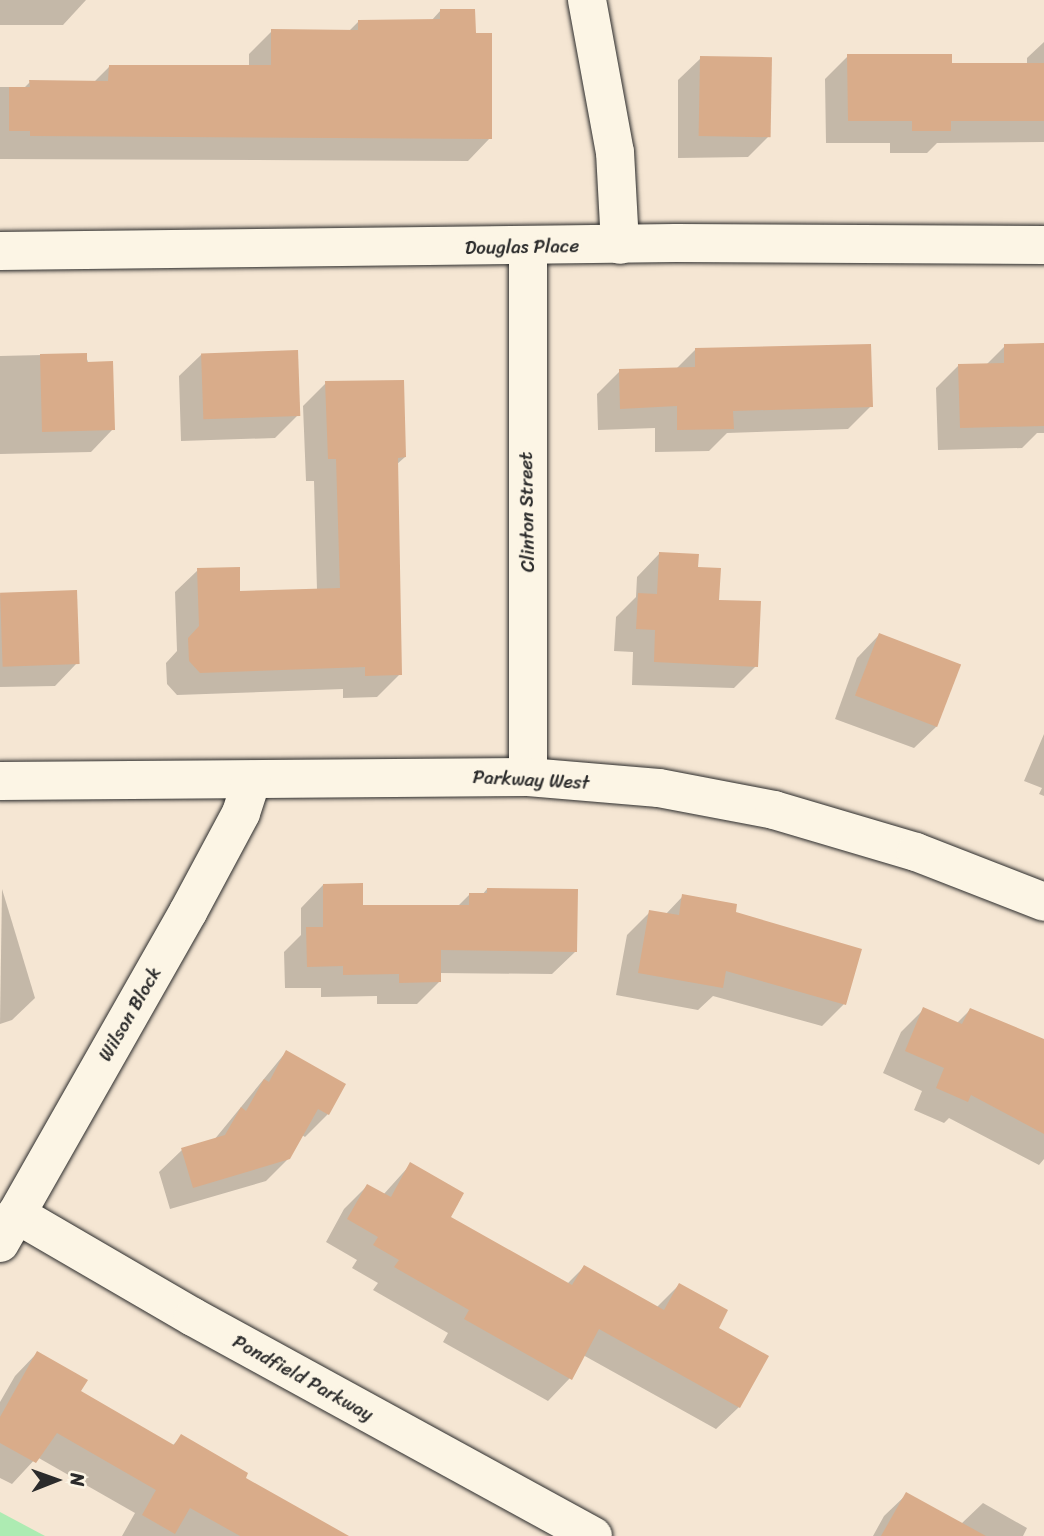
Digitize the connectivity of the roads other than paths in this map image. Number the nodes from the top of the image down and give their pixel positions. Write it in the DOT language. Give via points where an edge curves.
graph roads {
  1 [pos="587,0"];
  2 [pos="620,245"];
  3 [pos="1044,245"];
  4 [pos="528,247"];
  5 [pos="0,251"];
  6 [pos="528,777"];
  7 [pos="252,780"];
  8 [pos="0,781"];
  9 [pos="1044,902"];
  10 [pos="8,1229"];
  11 [pos="593,1536"];
  1 -- 2 [label="street" via="615,152"];
  2 -- 3 [label="street, Douglas Place"];
  2 -- 4 [label="street, Douglas Place"];
  4 -- 5 [label="street, Douglas Place"];
  4 -- 6 [label="street, Clinton Street"];
  6 -- 7 [label="street, Parkway West"];
  6 -- 9 [label="street, Parkway West" via="659,788 774,810 916,852"];
  7 -- 8 [label="street, Parkway West"];
  7 -- 10 [label="street, Wilson Block" via="241,813 188,912"];
  10 -- 11 [label="street, Pondfield Parkway" via="193,1317"];
}
